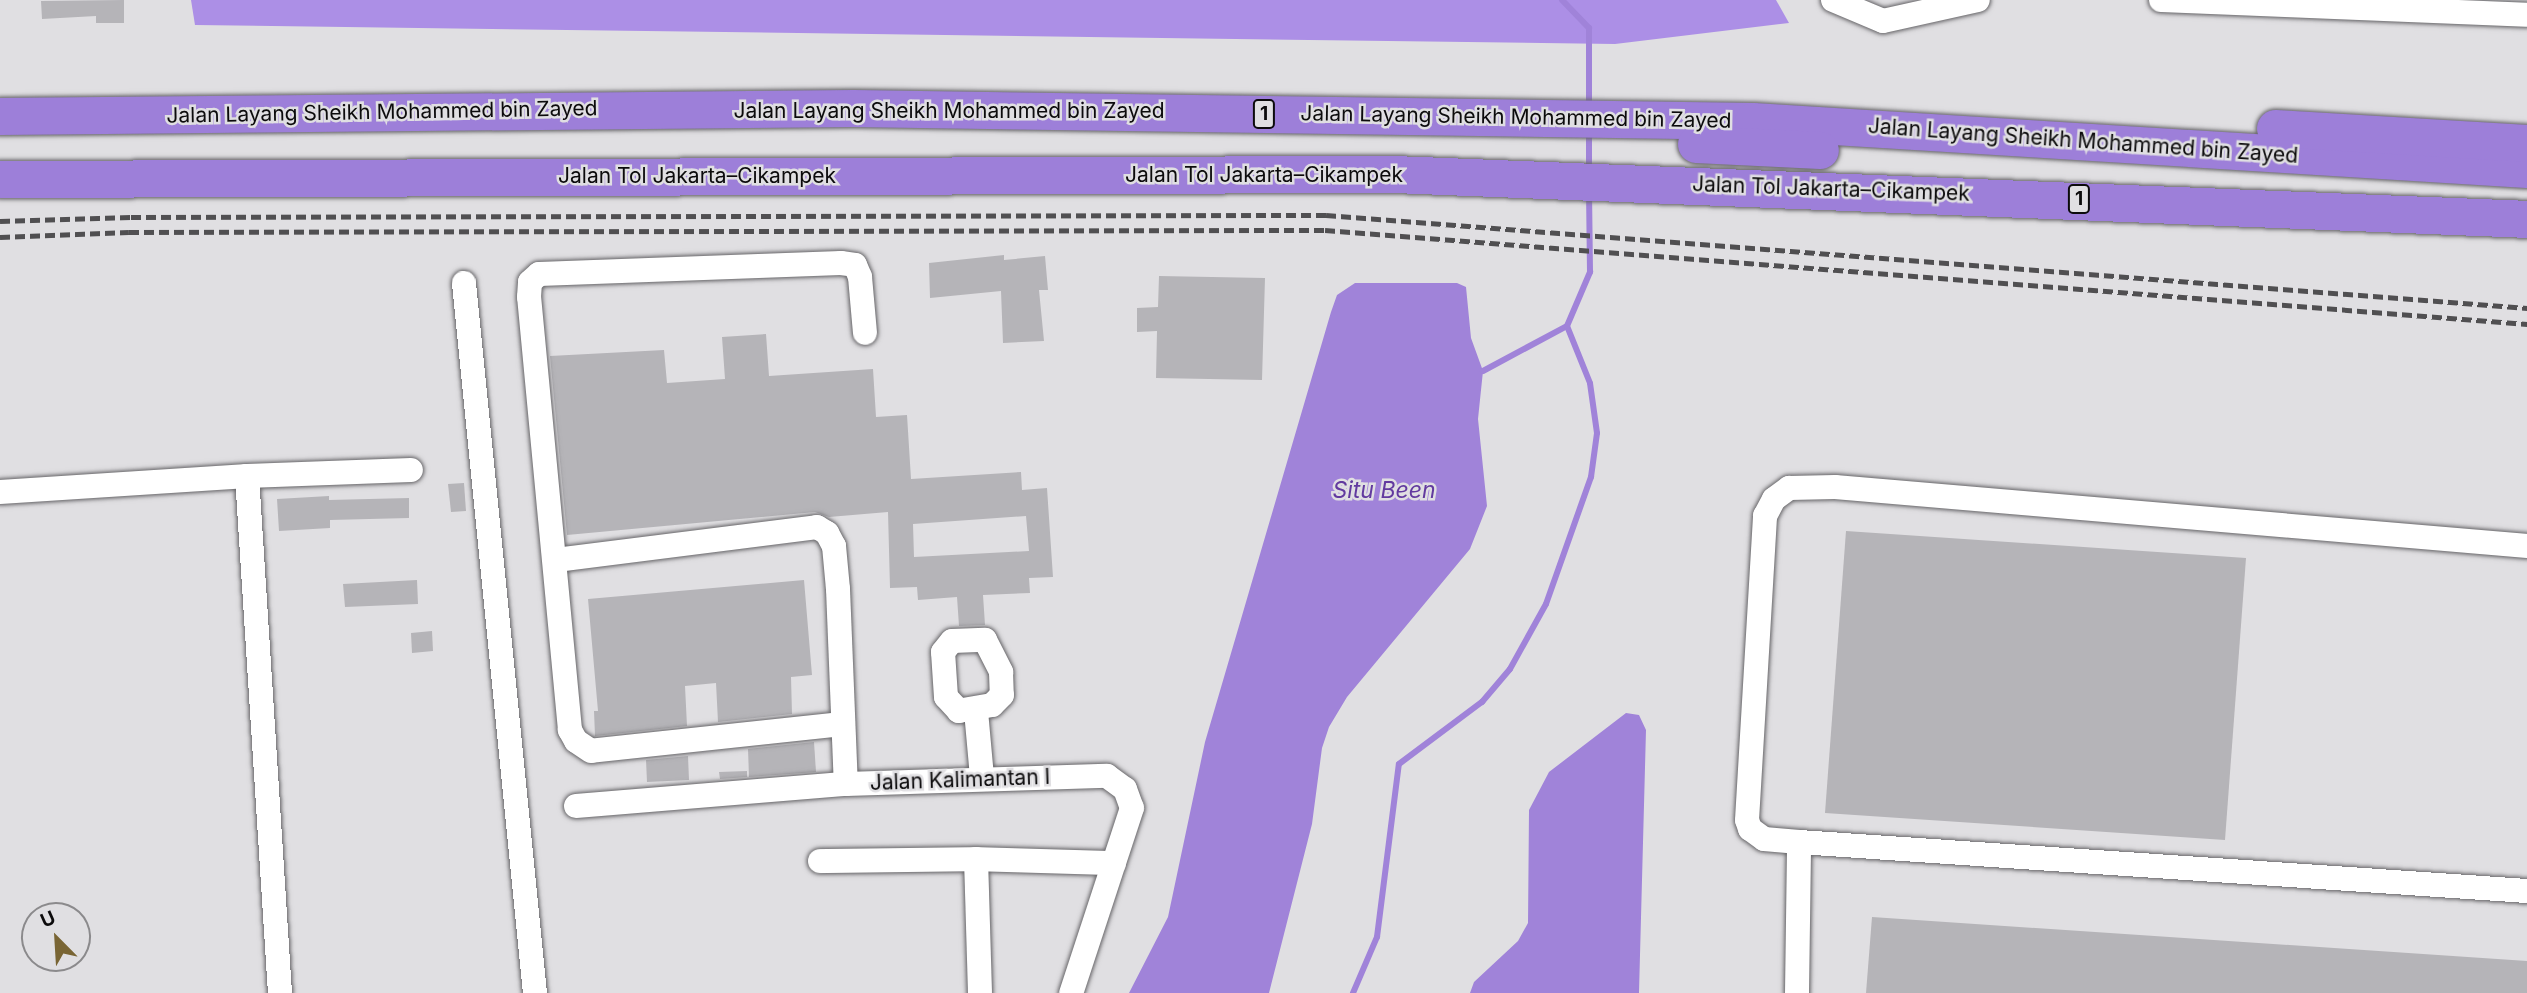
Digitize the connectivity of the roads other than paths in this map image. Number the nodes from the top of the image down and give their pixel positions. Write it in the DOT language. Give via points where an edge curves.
graph roads {
  1 [pos="1833,0"];
  2 [pos="1978,0"];
  3 [pos="2161,0"];
  4 [pos="2527,15"];
  5 [pos="0,93"];
  6 [pos="0,116"];
  7 [pos="0,137"];
  8 [pos="2527,143"];
  9 [pos="2527,169"];
  10 [pos="0,179"];
  11 [pos="2527,186"];
  12 [pos="2527,219"];
  13 [pos="464,283"];
  14 [pos="865,333"];
  15 [pos="411,470"];
  16 [pos="247,476"];
  17 [pos="0,492"];
  18 [pos="2527,546"];
  19 [pos="556,560"];
  20 [pos="976,711"];
  21 [pos="842,724"];
  22 [pos="982,778"];
  23 [pos="846,784"];
  24 [pos="576,806"];
  25 [pos="1799,842"];
  26 [pos="976,859"];
  27 [pos="820,860"];
  28 [pos="1114,863"];
  29 [pos="2527,891"];
  30 [pos="279,993"];
  31 [pos="535,993"];
  32 [pos="979,993"];
  33 [pos="1071,993"];
  34 [pos="1797,993"];
  1 -- 2 [label="lane" via="1883,21"];
  3 -- 4 [label="lane"];
  5 -- 8 [label="highway, 1" via="1638,101 1873,106"];
  6 -- 9 [label="highway, Jalan Layang Sheikh Mohammed bin Zayed / 1" via="853,108 1754,121"];
  7 -- 11 [label="highway, Jalan Layang Sheikh Mohammed bin Zayed / 1" via="860,130 1462,133"];
  10 -- 12 [label="highway, Jalan Tol Jakarta–Cikampek / 1" via="1519,177"];
  13 -- 31 [label="lane"];
  14 -- 19 [label="lane" via="855,265 539,274 530,282 528,297"];
  15 -- 16 [label="lane"];
  16 -- 17 [label="lane"];
  16 -- 30 [label="lane"];
  18 -- 25 [label="lane" via="1835,487 1789,488 1774,499 1765,516 1747,820 1750,830 1764,839"];
  19 -- 21 [label="lane" via="570,730 591,751"];
  19 -- 21 [label="lane" via="817,527 834,546"];
  20 -- 22 [label="lane"];
  21 -- 23 [label="lane"];
  22 -- 23 [label="lane, Jalan Kalimantan I"];
  22 -- 28 [label="lane, Jalan Kalimantan I" via="1107,776 1125,789 1132,808"];
  23 -- 24 [label="lane, Jalan Kalimantan I"];
  25 -- 29 [label="lane"];
  25 -- 34 [label="lane"];
  26 -- 27 [label="lane"];
  26 -- 28 [label="lane"];
  26 -- 32 [label="lane"];
  28 -- 33 [label="lane, Jalan Kalimantan I"];
}
